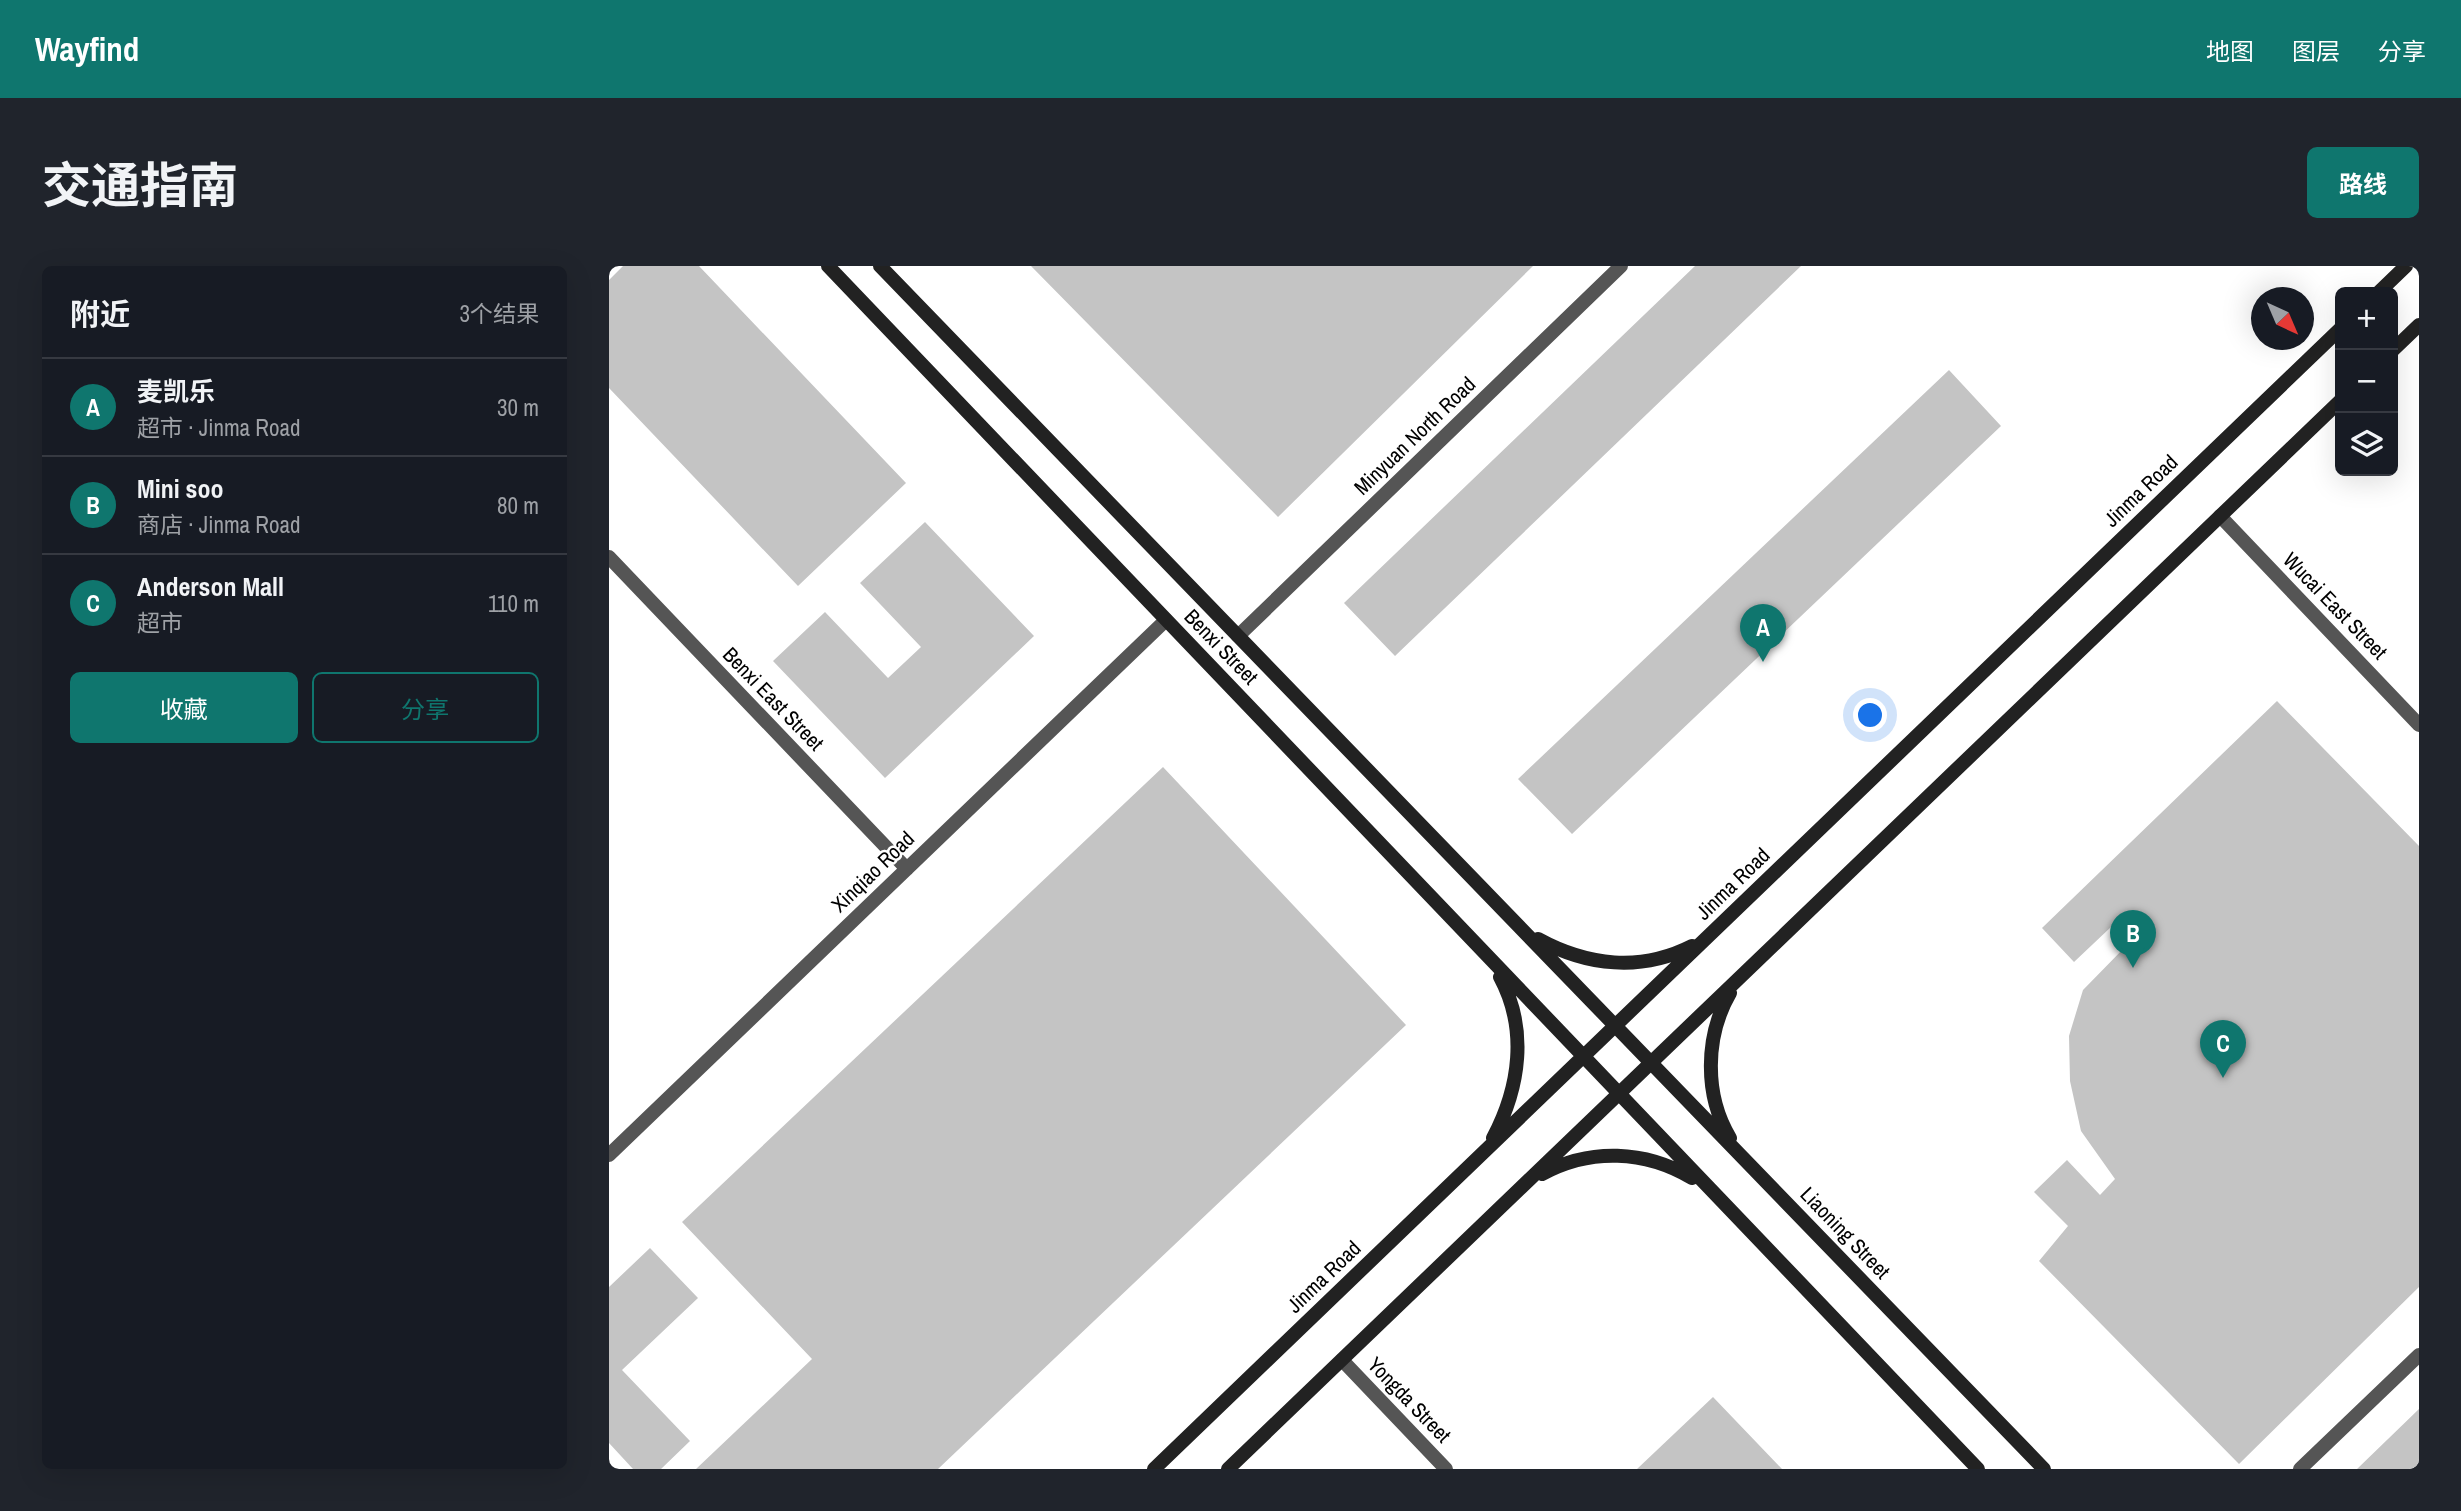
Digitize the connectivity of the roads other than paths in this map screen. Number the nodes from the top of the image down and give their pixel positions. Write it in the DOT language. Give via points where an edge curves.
graph roads {
  1 [pos="828,266"];
  2 [pos="880,266"];
  3 [pos="1621,266"];
  4 [pos="2406,266"];
  5 [pos="2384,287"];
  6 [pos="2419,325"];
  7 [pos="2335,334"];
  8 [pos="2398,345"];
  9 [pos="2335,406"];
  10 [pos="2220,516"];
  11 [pos="609,557"];
  12 [pos="1166,620"];
  13 [pos="1238,636"];
  14 [pos="2419,725"];
  15 [pos="907,869"];
  16 [pos="1524,931"];
  17 [pos="1706,939"];
  18 [pos="1491,960"];
  19 [pos="1739,978"];
  20 [pos="1615,1026"];
  21 [pos="1584,1056"];
  22 [pos="1651,1063"];
  23 [pos="1619,1093"];
  24 [pos="1487,1149"];
  25 [pos="609,1155"];
  26 [pos="1742,1157"];
  27 [pos="1525,1183"];
  28 [pos="1708,1187"];
  29 [pos="2419,1355"];
  30 [pos="1342,1360"];
  31 [pos="1154,1469"];
  32 [pos="1228,1469"];
  33 [pos="1447,1469"];
  34 [pos="1978,1469"];
  35 [pos="2044,1469"];
  36 [pos="2300,1469"];
  1 -- 12 [label="main road, Benxi Street"];
  2 -- 13 [label="main road, Benxi Street"];
  3 -- 13 [label="street, Minyuan North Road"];
  4 -- 5 [label="main road"];
  6 -- 8 [label="main road"];
  7 -- 17 [label="main road, Jinma Road"];
  9 -- 10 [label="main road"];
  10 -- 14 [label="street, Wucai East Street"];
  10 -- 19 [label="main road"];
  11 -- 15 [label="street, Benxi East Street"];
  12 -- 15 [label="street, Xinqiao Road"];
  12 -- 18 [label="main road, Benxi Street"];
  13 -- 16 [label="main road, Benxi Street"];
  15 -- 25 [label="street, Xinqiao Road"];
  16 -- 17 [label="main road" via="1579,958 1611,963 1645,962"];
  16 -- 20 [label="main road, Benxi Street"];
  17 -- 20 [label="main road, Jinma Road"];
  18 -- 21 [label="main road, Benxi Street"];
  18 -- 24 [label="main road" via="1507,989 1518,1042 1515,1080"];
  19 -- 22 [label="main road"];
  19 -- 26 [label="main road" via="1721,1008 1712,1041 1711,1069 1725,1129"];
  20 -- 21 [label="main road, Jinma Road"];
  20 -- 22 [label="main road, Liaoning Street"];
  21 -- 23 [label="main road"];
  21 -- 24 [label="main road, Jinma Road"];
  22 -- 23 [label="main road"];
  22 -- 26 [label="main road, Liaoning Street"];
  23 -- 27 [label="main road"];
  23 -- 28 [label="main road"];
  24 -- 31 [label="main road, Jinma Road"];
  26 -- 35 [label="main road, Liaoning Street"];
  27 -- 28 [label="main road" via="1588,1157 1618,1155 1676,1168"];
  27 -- 30 [label="main road"];
  28 -- 34 [label="main road"];
  29 -- 36 [label="street"];
  30 -- 32 [label="main road"];
  30 -- 33 [label="street, Yongda Street"];
}
